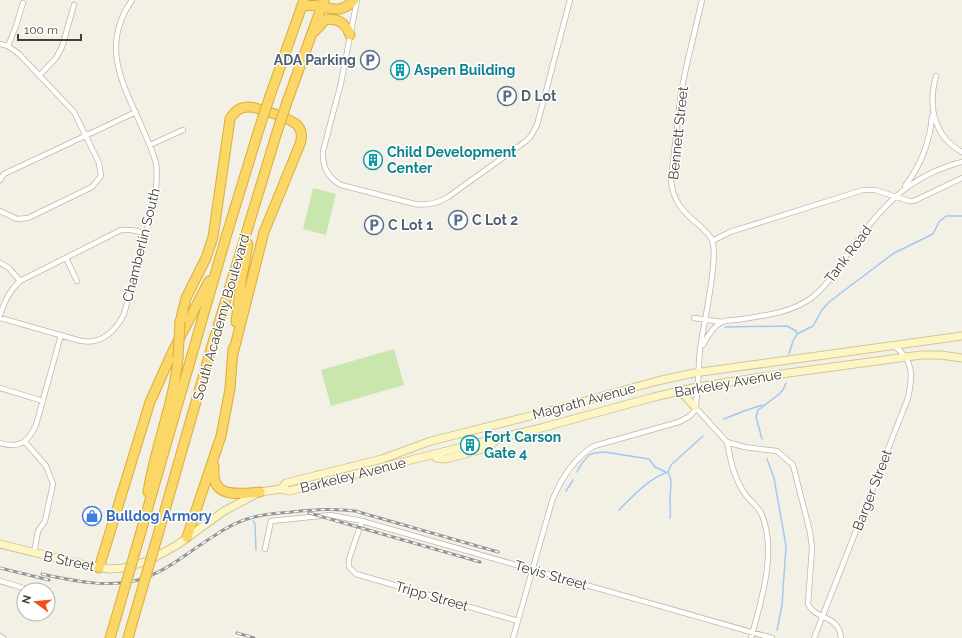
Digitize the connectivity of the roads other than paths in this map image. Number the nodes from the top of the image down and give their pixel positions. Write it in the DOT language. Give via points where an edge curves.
graph roads {
  1 [pos="132,0"];
  2 [pos="330,0"];
  3 [pos="354,0"];
  4 [pos="357,0"];
  5 [pos="570,0"];
  6 [pos="702,0"];
  7 [pos="302,2"];
  8 [pos="323,2"];
  9 [pos="23,3"];
  10 [pos="74,5"];
  11 [pos="339,9"];
  12 [pos="350,35"];
  13 [pos="310,38"];
  14 [pos="0,44"];
  15 [pos="8,46"];
  16 [pos="39,76"];
  17 [pos="936,76"];
  18 [pos="136,112"];
  19 [pos="933,112"];
  20 [pos="183,130"];
  21 [pos="86,135"];
  22 [pos="150,145"];
  23 [pos="962,152"];
  24 [pos="962,162"];
  25 [pos="962,178"];
  26 [pos="0,180"];
  27 [pos="261,183"];
  28 [pos="902,190"];
  29 [pos="895,197"];
  30 [pos="0,211"];
  31 [pos="146,233"];
  32 [pos="226,237"];
  33 [pos="712,241"];
  34 [pos="66,258"];
  35 [pos="0,263"];
  36 [pos="20,281"];
  37 [pos="77,281"];
  38 [pos="0,315"];
  39 [pos="0,318"];
  40 [pos="694,318"];
  41 [pos="705,319"];
  42 [pos="722,322"];
  43 [pos="60,335"];
  44 [pos="962,336"];
  45 [pos="893,345"];
  46 [pos="700,348"];
  47 [pos="233,354"];
  48 [pos="907,357"];
  49 [pos="962,358"];
  50 [pos="698,372"];
  51 [pos="697,387"];
  52 [pos="0,388"];
  53 [pos="678,391"];
  54 [pos="43,401"];
  55 [pos="695,407"];
  56 [pos="499,438"];
  57 [pos="25,442"];
  58 [pos="727,442"];
  59 [pos="0,443"];
  60 [pos="216,453"];
  61 [pos="424,457"];
  62 [pos="282,489"];
  63 [pos="260,492"];
  64 [pos="362,521"];
  65 [pos="140,535"];
  66 [pos="187,537"];
  67 [pos="0,544"];
  68 [pos="266,549"];
  69 [pos="34,554"];
  70 [pos="138,564"];
  71 [pos="100,568"];
  72 [pos="533,569"];
  73 [pos="0,581"];
  74 [pos="16,586"];
  75 [pos="822,616"];
  76 [pos="518,621"];
  77 [pos="751,635"];
  78 [pos="0,636"];
  79 [pos="3,638"];
  80 [pos="110,638"];
  81 [pos="128,638"];
  82 [pos="513,638"];
  83 [pos="772,638"];
  84 [pos="814,638"];
  85 [pos="841,638"];
  1 -- 18 [label="street, Chamberlin South" via="122,16 115,49 123,81"];
  2 -- 11 [label="highway"];
  3 -- 11 [label="highway"];
  4 -- 12 [label="street"];
  5 -- 12 [label="street" via="534,131 526,141 448,197 430,204 415,204 348,187 336,182 325,168 323,151 341,83"];
  6 -- 33 [label="street, Bennett Street" via="681,93 671,182 678,205"];
  7 -- 8 [label="highway"];
  7 -- 32 [label="highway, South Academy Boulevard, bridge"];
  8 -- 11 [label="highway"];
  8 -- 13 [label="highway, South Academy Boulevard"];
  9 -- 15 [label="street"];
  10 -- 16 [label="street" via="62,48"];
  12 -- 13 [label="highway" via="344,24 330,19 321,23"];
  13 -- 27 [label="highway, South Academy Boulevard, bridge"];
  14 -- 15 [label="street"];
  15 -- 16 [label="street"];
  16 -- 21 [label="street" via="74,112"];
  17 -- 19 [label="street" via="932,92"];
  18 -- 21 [label="street"];
  18 -- 22 [label="street, Chamberlin South"];
  19 -- 23 [label="street" via="936,124 943,135"];
  19 -- 28 [label="street" via="931,131 924,154 918,168"];
  20 -- 22 [label="street"];
  21 -- 26 [label="street" via="4,174"];
  21 -- 30 [label="street" via="99,163 101,176 92,187 28,218 17,219"];
  22 -- 31 [label="street, Chamberlin South" via="156,163 157,181"];
  24 -- 28 [label="street, Tank Road" via="935,171"];
  25 -- 29 [label="street" via="914,200"];
  27 -- 47 [label="highway" via="240,288"];
  27 -- 81 [label="highway, South Academy Boulevard, bridge"];
  28 -- 29 [label="street, Tank Road"];
  29 -- 33 [label="street" via="875,190 863,190 730,232"];
  29 -- 42 [label="street, Tank Road" via="866,228 830,279 810,299 785,312"];
  31 -- 34 [label="street" via="122,230"];
  31 -- 43 [label="street, Chamberlin South" via="119,324 112,332 94,341"];
  32 -- 65 [label="highway, South Academy Boulevard"];
  32 -- 71 [label="highway" via="205,289 150,402"];
  33 -- 41 [label="street" via="714,256"];
  34 -- 36 [label="street"];
  34 -- 37 [label="street"];
  35 -- 36 [label="street" via="9,268"];
  36 -- 38 [label="street" via="6,298"];
  39 -- 43 [label="street, Chamberlin South"];
  40 -- 41 [label="street, Tank Road"];
  41 -- 42 [label="street, Tank Road"];
  41 -- 46 [label="street"];
  42 -- 46 [label="street" via="710,332"];
  43 -- 54 [label="street"];
  44 -- 45 [label="main road, Magrath Avenue"];
  45 -- 48 [label="street"];
  45 -- 50 [label="main road, Magrath Avenue"];
  46 -- 50 [label="street"];
  47 -- 60 [label="highway" via="226,416"];
  47 -- 65 [label="highway, bridge" via="264,232 302,140 300,129 290,120 248,107 239,109 230,119 213,237 206,258 186,298 180,322 176,379 150,476"];
  48 -- 49 [label="main road, Barkeley Avenue" via="933,354"];
  48 -- 51 [label="main road, Barkeley Avenue"];
  48 -- 75 [label="street, Barger Street" via="911,372 908,398"];
  50 -- 51 [label="street"];
  50 -- 62 [label="main road, Magrath Avenue" via="431,441 382,459 286,483"];
  51 -- 53 [label="main road, Barkeley Avenue"];
  51 -- 55 [label="street"];
  52 -- 54 [label="street"];
  53 -- 55 [label="main road"];
  53 -- 56 [label="main road, Barkeley Avenue"];
  54 -- 57 [label="street" via="36,425"];
  55 -- 58 [label="street"];
  55 -- 72 [label="street" via="690,416 679,422 599,444 581,455 555,494"];
  56 -- 56 [label="main road, Barkeley Avenue" via="488,447 475,446 488,437"];
  57 -- 59 [label="street" via="16,445"];
  57 -- 69 [label="street" via="46,466 53,484 45,521 38,531"];
  58 -- 75 [label="street" via="777,451 793,465 812,548 808,604"];
  58 -- 77 [label="street" via="733,472 745,493 762,514 768,536 764,592"];
  60 -- 63 [label="highway" via="213,475 218,487 230,494"];
  60 -- 66 [label="highway"];
  61 -- 61 [label="main road, Barkeley Avenue" via="467,448 446,459"];
  61 -- 62 [label="main road, Barkeley Avenue" via="289,491"];
  62 -- 63 [label="main road, Magrath Avenue"];
  63 -- 66 [label="main road, Magrath Avenue" via="224,511"];
  64 -- 68 [label="street, Tevis Street" via="330,515 271,521"];
  64 -- 72 [label="street, Tevis Street"];
  64 -- 76 [label="street, Tripp Street" via="349,558 349,567 356,574"];
  65 -- 80 [label="highway, South Academy Boulevard, bridge"];
  66 -- 70 [label="main road, Magrath Avenue" via="163,554"];
  67 -- 69 [label="main road, B Street"];
  69 -- 71 [label="main road, B Street"];
  70 -- 71 [label="main road, B Street" via="123,568"];
  72 -- 76 [label="street"];
  72 -- 77 [label="street, Tevis Street"];
  73 -- 74 [label="street"];
  75 -- 84 [label="street, Barger Street"];
  75 -- 85 [label="street" via="837,626"];
  76 -- 82 [label="street"];
  77 -- 83 [label="street, Tevis Street"];
  78 -- 79 [label="street"];
}
